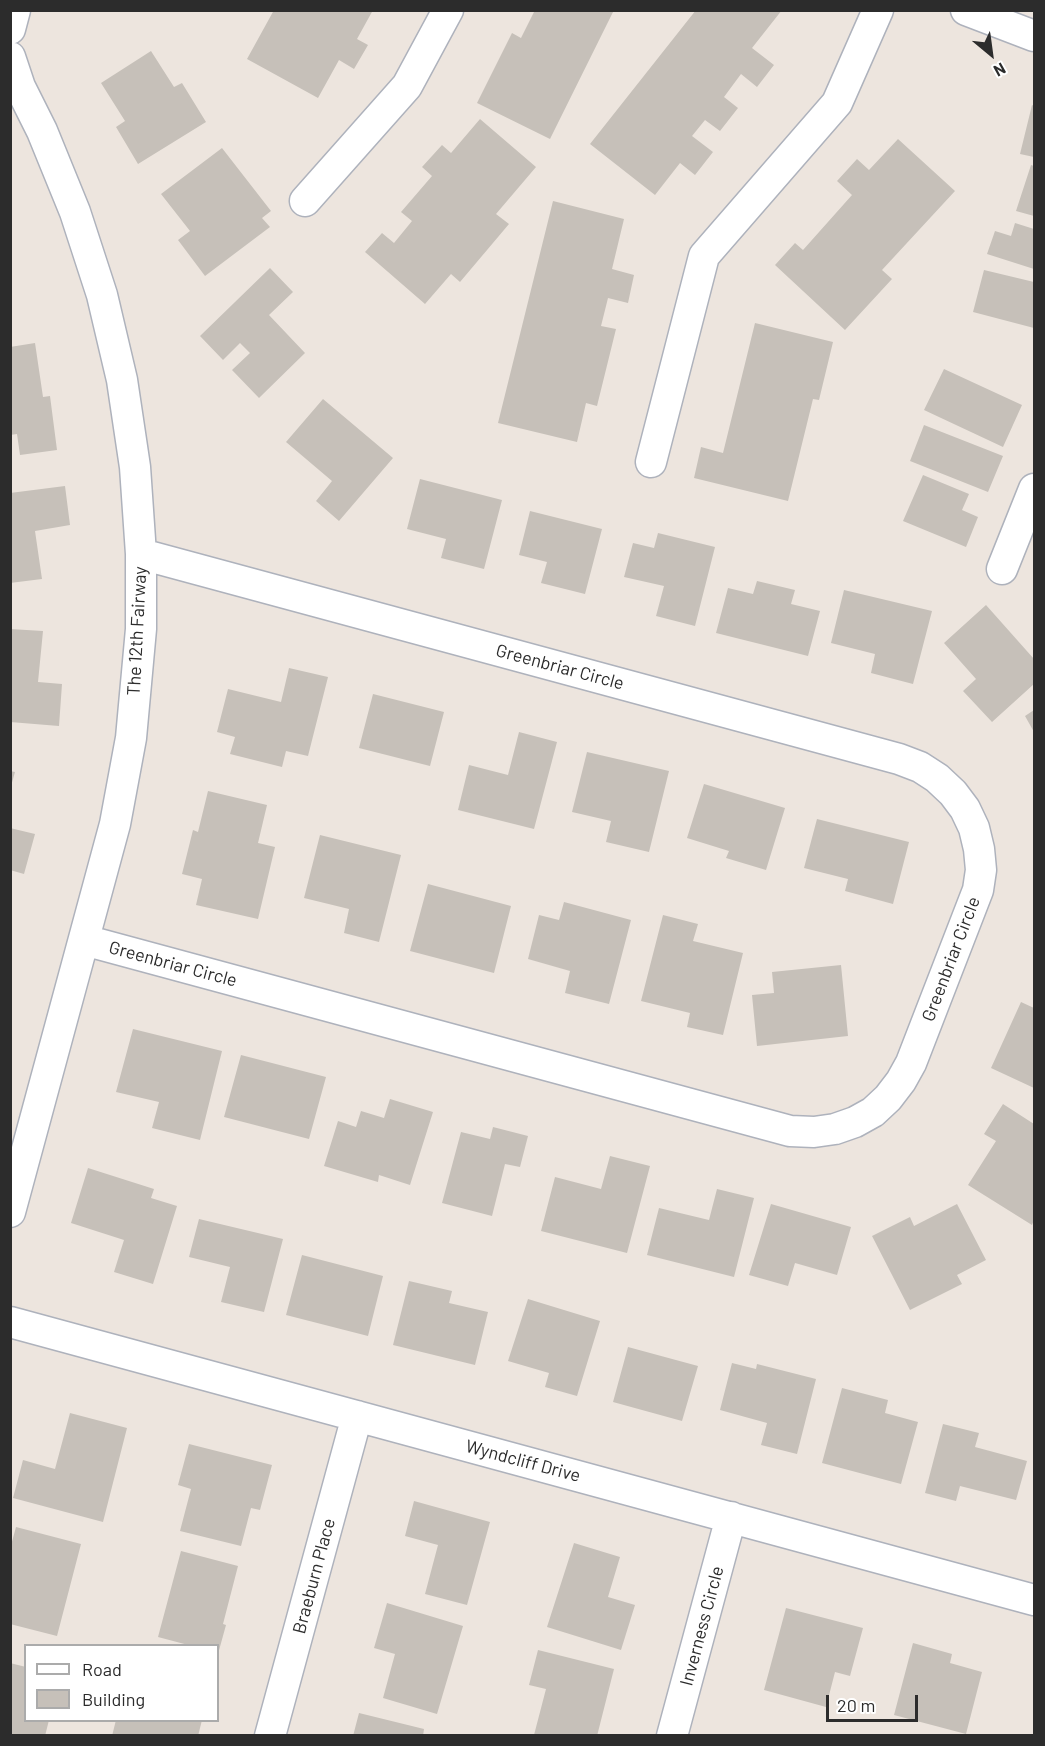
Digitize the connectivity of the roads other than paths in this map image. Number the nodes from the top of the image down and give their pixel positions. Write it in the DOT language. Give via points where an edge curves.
graph roads {
  1 [pos="15,10"];
  2 [pos="448,10"];
  3 [pos="878,10"];
  4 [pos="966,10"];
  5 [pos="10,29"];
  6 [pos="1035,36"];
  7 [pos="10,57"];
  8 [pos="305,201"];
  9 [pos="651,462"];
  10 [pos="1035,489"];
  11 [pos="141,554"];
  12 [pos="1002,569"];
  13 [pos="84,940"];
  14 [pos="10,1212"];
  15 [pos="10,1322"];
  16 [pos="357,1416"];
  17 [pos="731,1517"];
  18 [pos="1035,1600"];
  19 [pos="270,1736"];
  20 [pos="672,1736"];
  1 -- 5 [label="street"];
  2 -- 8 [label="street" via="408,86"];
  3 -- 9 [label="street" via="837,103 704,256"];
  4 -- 6 [label="street"];
  7 -- 11 [label="street, The 12th Fairway" via="75,212 102,295 124,391 135,467"];
  10 -- 12 [label="street"];
  11 -- 13 [label="street, The 12th Fairway" via="141,629 130,738 115,824"];
  11 -- 13 [label="street, Greenbriar Circle" via="899,759 920,767 945,785 965,809 974,828 981,870 978,890 901,1081 873,1112 835,1129 814,1132 778,1128"];
  13 -- 14 [label="street, The 12th Fairway"];
  15 -- 16 [label="street, Wyndcliff Drive"];
  16 -- 17 [label="street, Wyndcliff Drive"];
  16 -- 19 [label="street, Braeburn Place"];
  17 -- 18 [label="street, Wyndcliff Drive"];
  17 -- 20 [label="street, Inverness Circle"];
}
